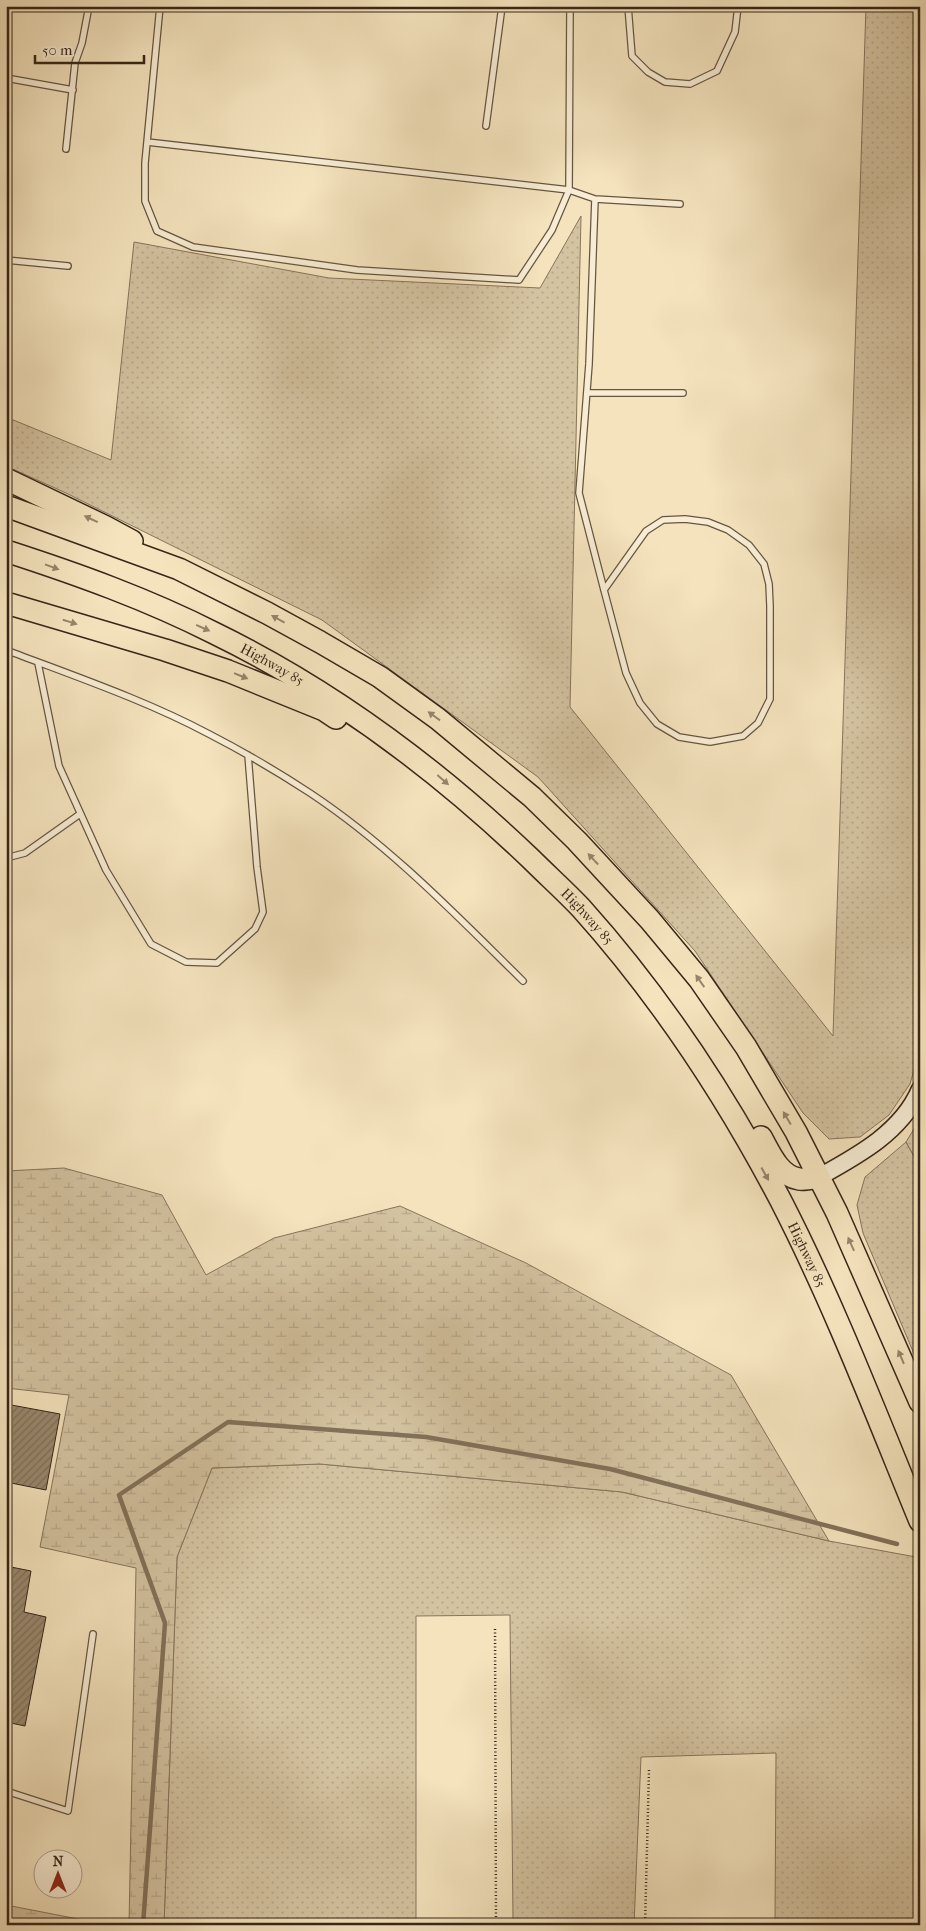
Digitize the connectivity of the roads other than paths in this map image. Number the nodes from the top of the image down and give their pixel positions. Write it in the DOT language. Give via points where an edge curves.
graph roads {
  1 [pos="89,6"];
  2 [pos="160,6"];
  3 [pos="502,6"];
  4 [pos="570,6"];
  5 [pos="628,6"];
  6 [pos="738,6"];
  7 [pos="6,78"];
  8 [pos="72,90"];
  9 [pos="486,126"];
  10 [pos="148,142"];
  11 [pos="66,149"];
  12 [pos="569,190"];
  13 [pos="595,199"];
  14 [pos="680,204"];
  15 [pos="6,260"];
  16 [pos="68,266"];
  17 [pos="587,393"];
  18 [pos="683,393"];
  19 [pos="6,479"];
  20 [pos="6,506"];
  21 [pos="6,551"];
  22 [pos="179,569"];
  23 [pos="604,590"];
  24 [pos="6,603"];
  25 [pos="6,650"];
  26 [pos="38,663"];
  27 [pos="248,755"];
  28 [pos="425,765"];
  29 [pos="80,814"];
  30 [pos="6,858"];
  31 [pos="631,969"];
  32 [pos="523,981"];
  33 [pos="920,1089"];
  34 [pos="818,1176"];
  35 [pos="920,1402"];
  36 [pos="920,1521"];
  37 [pos="93,1634"];
  38 [pos="6,1791"];
  1 -- 8 [label="lane"];
  2 -- 10 [label="lane"];
  3 -- 9 [label="lane"];
  4 -- 12 [label="lane"];
  5 -- 6 [label="lane" via="632,56 648,72 665,82 690,84 717,71 735,32"];
  7 -- 8 [label="lane"];
  8 -- 11 [label="lane"];
  10 -- 12 [label="lane"];
  10 -- 12 [label="lane" via="145,200 157,231 193,247 357,270 519,280 552,230"];
  12 -- 13 [label="lane"];
  13 -- 14 [label="lane"];
  13 -- 17 [label="lane"];
  15 -- 16 [label="lane"];
  17 -- 18 [label="lane"];
  17 -- 23 [label="lane" via="579,494"];
  22 -- 19 [label="highway, one-way" via="106,527"];
  20 -- 22 [label="highway"];
  21 -- 28 [label="highway, Highway 85, one-way" via="120,591 213,632 285,671"];
  34 -- 22 [label="highway, one-way" via="746,1047 699,979 650,920 532,797 438,719 380,677 267,613"];
  23 -- 23 [label="lane" via="626,673 640,703 657,724 679,737 710,742 743,736 758,723 770,700 770,599 764,564 749,545 728,530 708,522 663,520 646,531"];
  24 -- 28 [label="highway, one-way" via="228,671 324,710 384,749"];
  25 -- 26 [label="lane"];
  26 -- 27 [label="lane" via="119,693 208,733"];
  26 -- 29 [label="lane" via="59,766"];
  27 -- 29 [label="lane" via="263,912 255,929 217,963 186,962 151,944 106,870"];
  27 -- 32 [label="lane" via="312,794 412,872"];
  28 -- 31 [label="highway, Highway 85, one-way" via="504,833 579,906"];
  29 -- 30 [label="lane" via="25,853"];
  31 -- 34 [label="highway" via="665,992 703,1042 783,1171 801,1180"];
  31 -- 36 [label="highway, Highway 85, one-way" via="698,1058 781,1201 844,1339"];
  33 -- 34 [label="street" via="904,1116 882,1137 857,1156"];
  35 -- 34 [label="highway, one-way"];
  37 -- 38 [label="lane" via="68,1811"];
}
